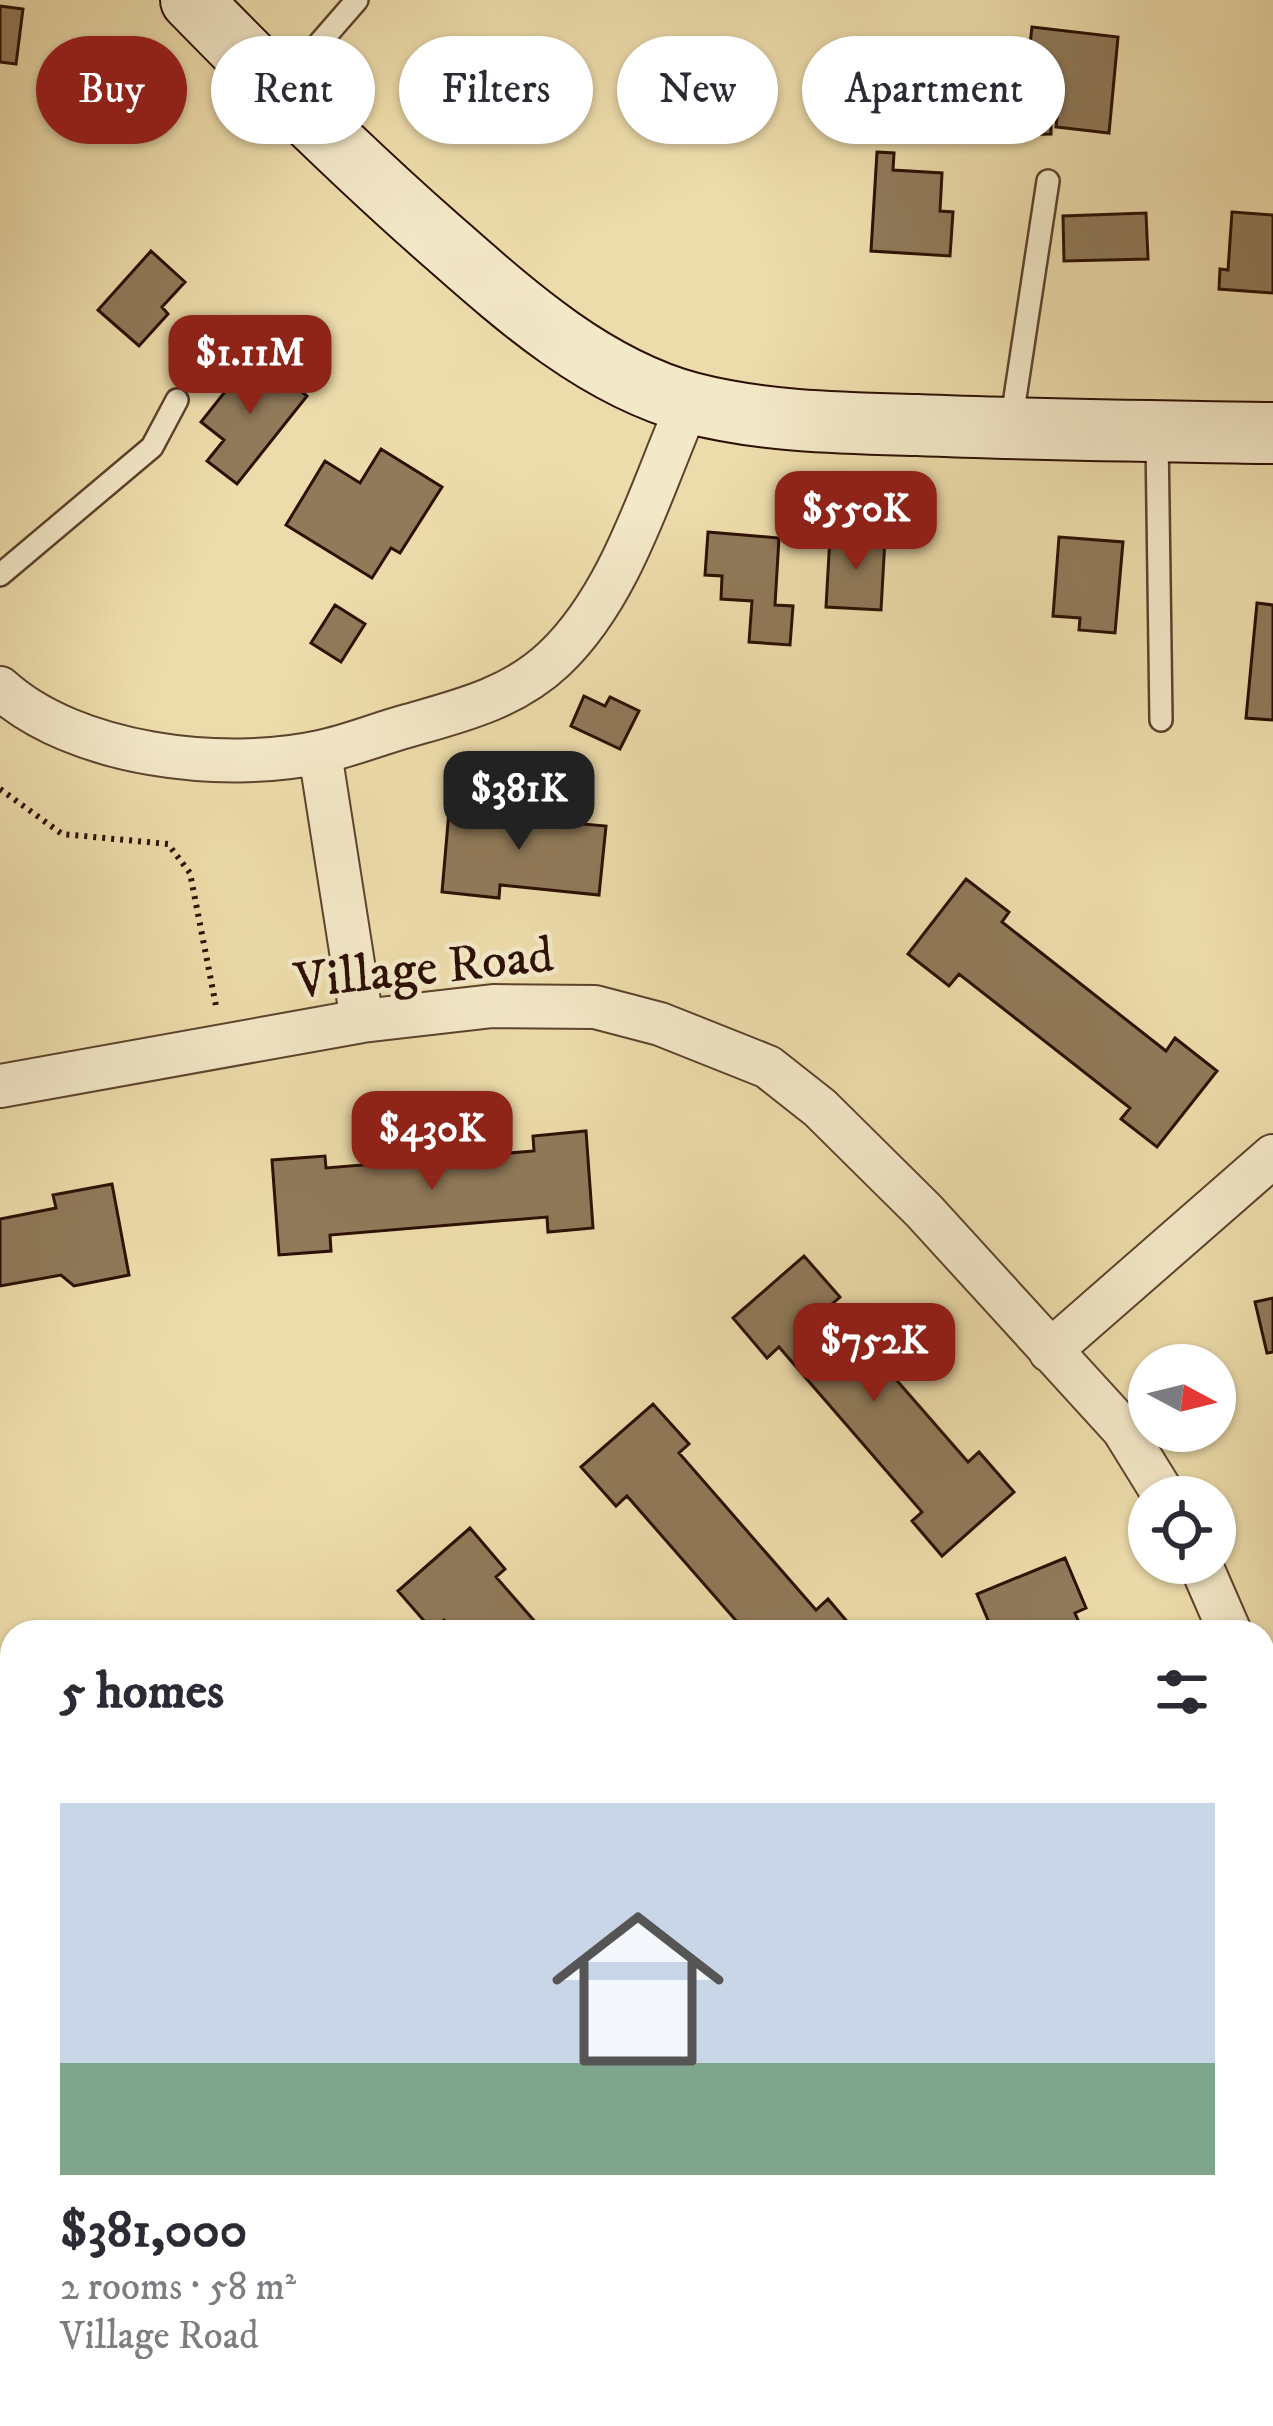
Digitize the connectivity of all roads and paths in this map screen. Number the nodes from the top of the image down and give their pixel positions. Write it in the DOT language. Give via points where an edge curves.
graph roads {
  1 [pos="191,0"];
  2 [pos="357,0"];
  3 [pos="226,36"];
  4 [pos="325,36"];
  5 [pos="337,144"];
  6 [pos="1048,181"];
  7 [pos="177,400"];
  8 [pos="688,402"];
  9 [pos="1010,428"];
  10 [pos="1156,430"];
  11 [pos="1273,433"];
  12 [pos="0,575"];
  13 [pos="0,688"];
  14 [pos="1161,721"];
  15 [pos="320,753"];
  16 [pos="0,788"];
  17 [pos="219,1020"];
  18 [pos="362,1021"];
  19 [pos="0,1085"];
  20 [pos="1273,1156"];
  21 [pos="1050,1351"];
  22 [pos="1152,1476"];
  23 [pos="1209,1584"];
  24 [pos="1225,1620"];
  1 -- 3 [label="main road"];
  2 -- 4 [label="lane"];
  5 -- 8 [label="main road" via="512,303 589,356"];
  6 -- 9 [label="lane"];
  7 -- 12 [label="lane" via="152,447"];
  8 -- 9 [label="main road" via="834,422"];
  8 -- 15 [label="street" via="602,596 558,656 510,692"];
  9 -- 10 [label="main road"];
  10 -- 11 [label="main road"];
  10 -- 14 [label="lane"];
  13 -- 15 [label="street" via="42,719 131,751"];
  15 -- 18 [label="street"];
  16 -- 17 [label="path" via="62,834 168,844 181,854"];
  18 -- 19 [label="street, Village Road"];
  18 -- 21 [label="street, Village Road" via="493,1006 596,1007 768,1067 924,1211"];
  20 -- 21 [label="street"];
  21 -- 22 [label="street, Village Road" via="1124,1429"];
  23 -- 24 [label="street"];
}
